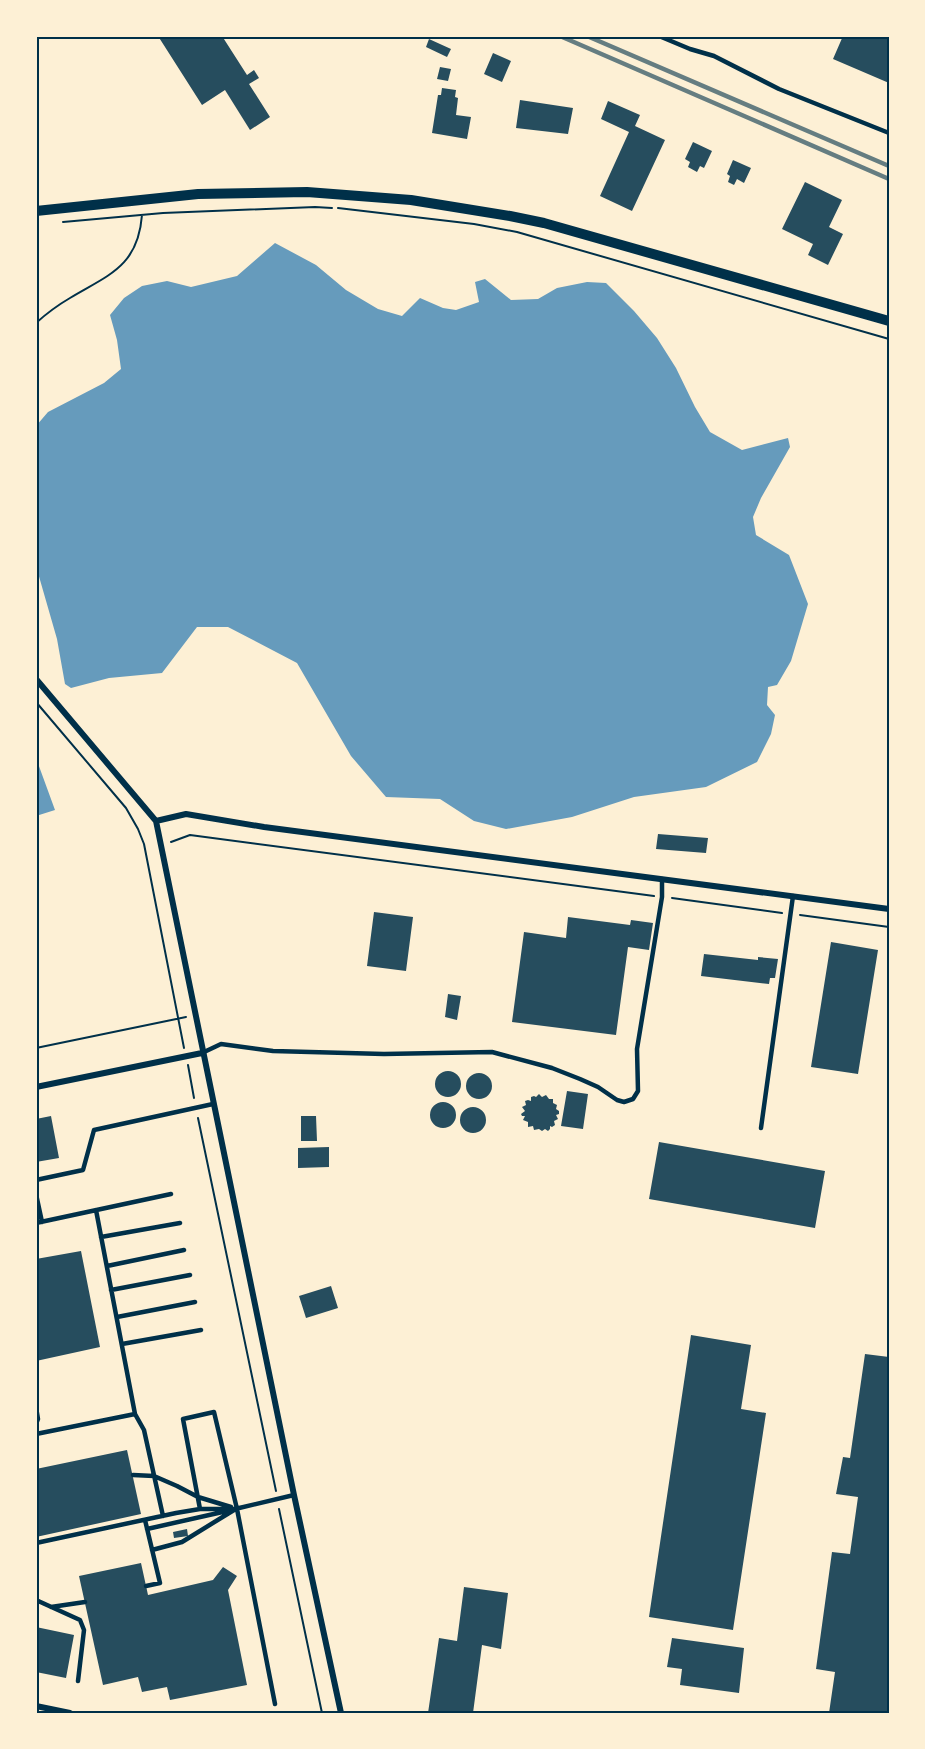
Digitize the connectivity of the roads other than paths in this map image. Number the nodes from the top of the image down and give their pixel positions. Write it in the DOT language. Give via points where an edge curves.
graph roads {
  1 [pos="659,36"];
  2 [pos="889,133"];
  3 [pos="36,211"];
  4 [pos="889,321"];
  5 [pos="36,679"];
  6 [pos="156,821"];
  7 [pos="662,879"];
  8 [pos="793,896"];
  9 [pos="889,909"];
  10 [pos="202,1053"];
  11 [pos="36,1087"];
  12 [pos="213,1104"];
  13 [pos="761,1128"];
  14 [pos="36,1180"];
  15 [pos="36,1194"];
  16 [pos="171,1194"];
  17 [pos="96,1210"];
  18 [pos="42,1222"];
  19 [pos="36,1223"];
  20 [pos="180,1223"];
  21 [pos="101,1237"];
  22 [pos="184,1251"];
  23 [pos="107,1266"];
  24 [pos="190,1275"];
  25 [pos="111,1290"];
  26 [pos="195,1302"];
  27 [pos="117,1317"];
  28 [pos="201,1330"];
  29 [pos="122,1344"];
  30 [pos="36,1407"];
  31 [pos="135,1414"];
  32 [pos="36,1424"];
  33 [pos="36,1434"];
  34 [pos="133,1475"];
  35 [pos="154,1476"];
  36 [pos="294,1495"];
  37 [pos="198,1497"];
  38 [pos="200,1509"];
  39 [pos="237,1509"];
  40 [pos="163,1516"];
  41 [pos="145,1520"];
  42 [pos="147,1529"];
  43 [pos="36,1543"];
  44 [pos="152,1550"];
  45 [pos="146,1586"];
  46 [pos="36,1600"];
  47 [pos="85,1602"];
  48 [pos="51,1607"];
  49 [pos="78,1681"];
  50 [pos="275,1704"];
  51 [pos="36,1706"];
  52 [pos="70,1713"];
  53 [pos="341,1713"];
  1 -- 2 [label="lane"];
  3 -- 4 [label="street" via="198,194 307,192 411,200 544,223"];
  5 -- 6 [label="street"];
  6 -- 7 [label="street" via="186,814"];
  6 -- 10 [label="street"];
  7 -- 8 [label="street"];
  7 -- 10 [label="lane" via="637,1049 638,1091 633,1099 617,1100 598,1087 552,1068 492,1052 273,1051 220,1044"];
  8 -- 9 [label="street"];
  8 -- 13 [label="lane"];
  10 -- 11 [label="street"];
  10 -- 12 [label="street"];
  12 -- 14 [label="lane" via="94,1130 83,1170"];
  12 -- 36 [label="street"];
  15 -- 18 [label="lane"];
  16 -- 17 [label="lane"];
  17 -- 18 [label="lane"];
  17 -- 21 [label="lane"];
  18 -- 19 [label="lane"];
  20 -- 21 [label="lane"];
  21 -- 23 [label="lane"];
  22 -- 23 [label="lane"];
  23 -- 25 [label="lane"];
  24 -- 25 [label="lane"];
  25 -- 27 [label="lane"];
  26 -- 27 [label="lane"];
  27 -- 29 [label="lane"];
  28 -- 29 [label="lane"];
  29 -- 31 [label="lane"];
  30 -- 32 [label="lane"];
  31 -- 33 [label="lane"];
  31 -- 35 [label="lane" via="144,1430"];
  34 -- 35 [label="lane"];
  35 -- 37 [label="lane"];
  35 -- 40 [label="lane"];
  36 -- 39 [label="lane"];
  36 -- 53 [label="street"];
  37 -- 38 [label="lane"];
  37 -- 39 [label="lane"];
  37 -- 39 [label="lane" via="183,1419 214,1412"];
  38 -- 39 [label="lane"];
  38 -- 40 [label="lane"];
  39 -- 42 [label="lane"];
  39 -- 44 [label="lane" via="182,1542"];
  39 -- 50 [label="lane"];
  40 -- 41 [label="lane"];
  41 -- 42 [label="lane"];
  41 -- 43 [label="lane"];
  42 -- 44 [label="lane"];
  44 -- 45 [label="lane" via="160,1584"];
  46 -- 48 [label="lane"];
  47 -- 48 [label="lane"];
  48 -- 49 [label="lane" via="80,1620 84,1630"];
  51 -- 52 [label="street"];
}
